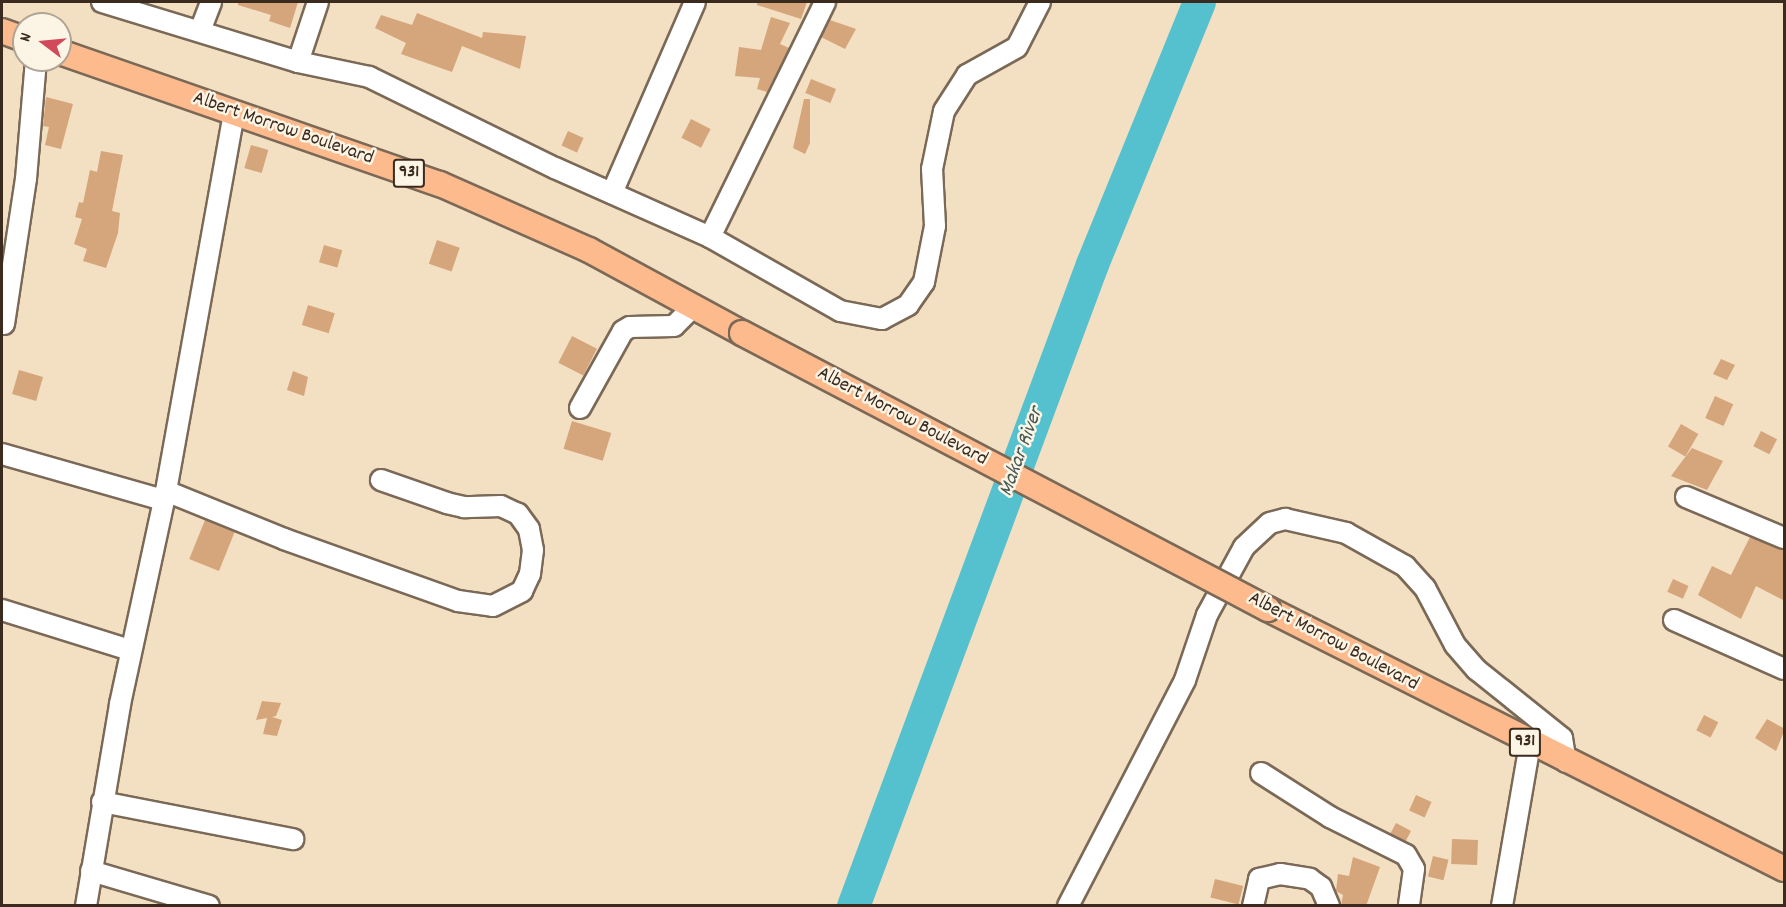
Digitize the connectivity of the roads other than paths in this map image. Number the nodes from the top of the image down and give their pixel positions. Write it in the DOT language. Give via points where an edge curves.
graph roads {
  1 [pos="102,2"];
  2 [pos="211,2"];
  3 [pos="318,2"];
  4 [pos="694,2"];
  5 [pos="825,2"];
  6 [pos="1040,2"];
  7 [pos="200,31"];
  8 [pos="72,56"];
  9 [pos="298,62"];
  10 [pos="35,72"];
  11 [pos="234,112"];
  12 [pos="612,193"];
  13 [pos="710,237"];
  14 [pos="693,307"];
  15 [pos="4,324"];
  16 [pos="580,408"];
  17 [pos="2,454"];
  18 [pos="381,480"];
  19 [pos="165,496"];
  20 [pos="1686,497"];
  21 [pos="1785,538"];
  22 [pos="2,610"];
  23 [pos="1674,620"];
  24 [pos="130,650"];
  25 [pos="1785,669"];
  26 [pos="1530,744"];
  27 [pos="1566,762"];
  28 [pos="1261,773"];
  29 [pos="102,802"];
  30 [pos="293,839"];
  31 [pos="1785,870"];
  32 [pos="91,871"];
  33 [pos="86,906"];
  34 [pos="209,906"];
  35 [pos="1068,906"];
  36 [pos="1253,906"];
  37 [pos="1329,906"];
  38 [pos="1409,906"];
  39 [pos="1502,906"];
  1 -- 7 [label="street"];
  2 -- 7 [label="street"];
  3 -- 9 [label="street"];
  4 -- 12 [label="street"];
  5 -- 13 [label="street"];
  6 -- 13 [label="street" via="1017,46 967,75 944,111 932,169 935,226 931,260 924,282 908,305 882,319 861,318 788,284"];
  7 -- 9 [label="street"];
  8 -- 11 [label="main road, Albert Morrow Boulevard / 931"];
  9 -- 12 [label="street" via="369,77"];
  10 -- 15 [label="street" via="26,179"];
  11 -- 14 [label="main road, Albert Morrow Boulevard / 931" via="440,184 504,211 589,250"];
  11 -- 19 [label="street"];
  12 -- 13 [label="street"];
  14 -- 16 [label="street" via="674,326 630,327 623,331"];
  14 -- 26 [label="main road, Albert Morrow Boulevard / 931, bridge"];
  17 -- 19 [label="street"];
  18 -- 19 [label="street" via="447,503 464,507 501,506 518,514 529,529 530,574 522,591 493,606 458,601"];
  19 -- 24 [label="street"];
  20 -- 21 [label="street"];
  22 -- 24 [label="street"];
  23 -- 25 [label="street"];
  24 -- 29 [label="street"];
  26 -- 27 [label="main road, Albert Morrow Boulevard / 931"];
  26 -- 39 [label="street"];
  27 -- 31 [label="main road, Albert Morrow Boulevard / 931"];
  27 -- 35 [label="street" via="1562,738 1477,670 1455,645 1425,588 1405,566 1346,533 1285,519 1270,523 1244,547 1207,615 1185,680"];
  28 -- 38 [label="street" via="1330,817 1406,855 1414,869"];
  29 -- 30 [label="street"];
  29 -- 32 [label="street"];
  32 -- 33 [label="street"];
  32 -- 34 [label="street"];
  36 -- 37 [label="street" via="1259,879 1280,874 1310,879 1321,887"];
}
